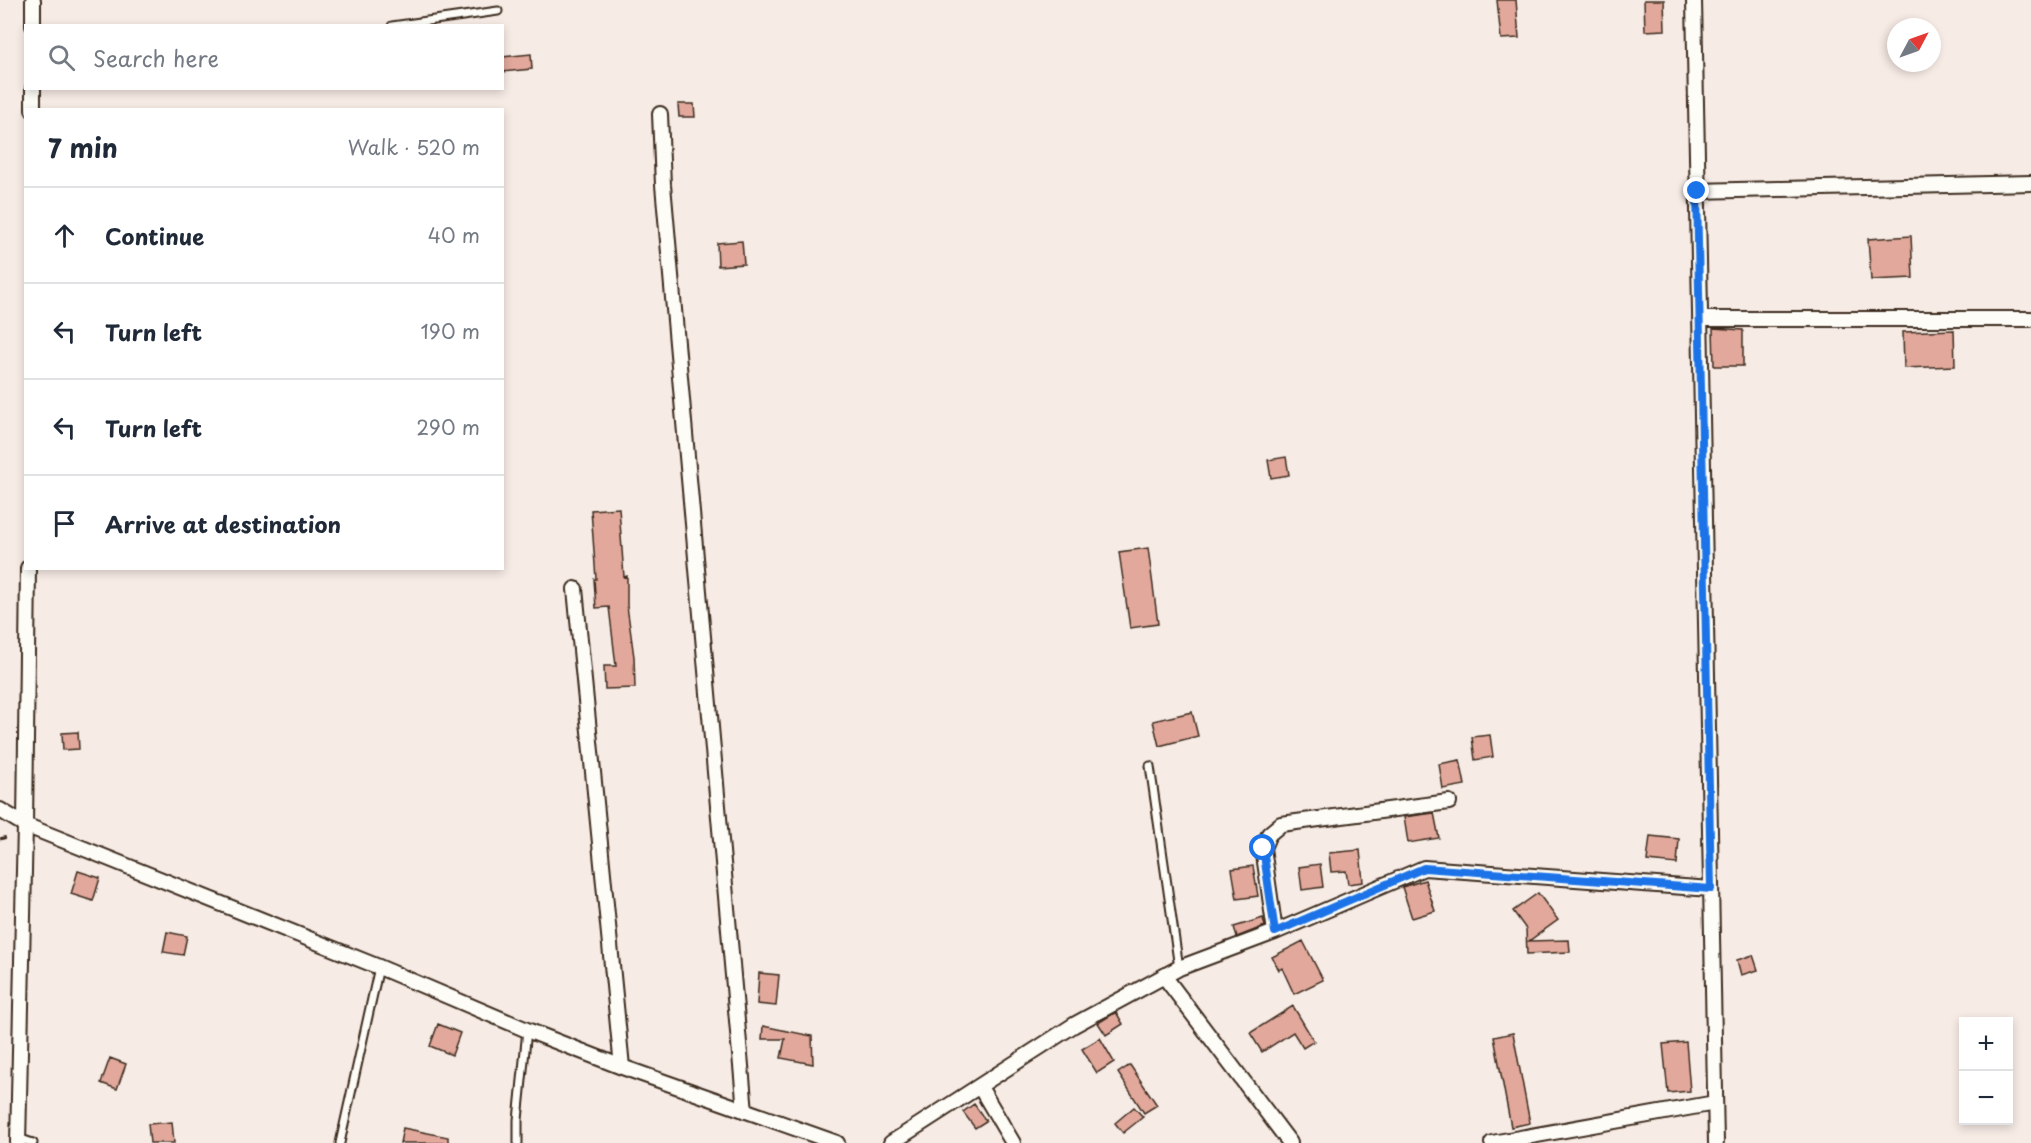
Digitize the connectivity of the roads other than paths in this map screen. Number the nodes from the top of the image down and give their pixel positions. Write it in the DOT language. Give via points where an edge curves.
graph roads {
  1 [pos="33,0"];
  2 [pos="1694,0"];
  3 [pos="498,11"];
  4 [pos="33,24"];
  5 [pos="407,24"];
  6 [pos="33,90"];
  7 [pos="33,108"];
  8 [pos="660,114"];
  9 [pos="2031,183"];
  10 [pos="1697,191"];
  11 [pos="1700,319"];
  12 [pos="2031,319"];
  13 [pos="28,570"];
  14 [pos="575,589"];
  15 [pos="1150,766"];
  16 [pos="1449,802"];
  17 [pos="0,810"];
  18 [pos="25,825"];
  19 [pos="1711,889"];
  20 [pos="1275,932"];
  21 [pos="379,967"];
  22 [pos="1179,968"];
  23 [pos="1164,976"];
  24 [pos="527,1030"];
  25 [pos="622,1067"];
  26 [pos="980,1087"];
  27 [pos="1715,1103"];
  28 [pos="744,1111"];
  29 [pos="18,1141"];
  30 [pos="1495,1142"];
  31 [pos="33,1143"];
  32 [pos="340,1143"];
  33 [pos="518,1143"];
  34 [pos="837,1143"];
  35 [pos="891,1143"];
  36 [pos="1013,1143"];
  37 [pos="1290,1143"];
  38 [pos="1716,1143"];
  1 -- 4 [label="street"];
  2 -- 10 [label="street"];
  3 -- 5 [label="lane"];
  6 -- 7 [label="street"];
  8 -- 28 [label="street"];
  9 -- 10 [label="street"];
  10 -- 11 [label="street"];
  11 -- 12 [label="street"];
  11 -- 19 [label="street"];
  13 -- 18 [label="street"];
  14 -- 25 [label="street"];
  15 -- 22 [label="lane"];
  16 -- 20 [label="street" via="1281,824 1269,834 1263,848"];
  17 -- 18 [label="street"];
  18 -- 21 [label="street"];
  18 -- 29 [label="street"];
  19 -- 20 [label="street" via="1424,868"];
  19 -- 27 [label="street"];
  20 -- 22 [label="street"];
  21 -- 24 [label="street"];
  21 -- 32 [label="lane"];
  22 -- 23 [label="street"];
  23 -- 26 [label="street" via="1074,1025"];
  23 -- 37 [label="street"];
  24 -- 25 [label="street"];
  24 -- 33 [label="lane"];
  25 -- 28 [label="street"];
  26 -- 35 [label="street"];
  26 -- 36 [label="street"];
  27 -- 30 [label="street"];
  27 -- 38 [label="street"];
  28 -- 34 [label="street"];
  29 -- 31 [label="lane"];
}
